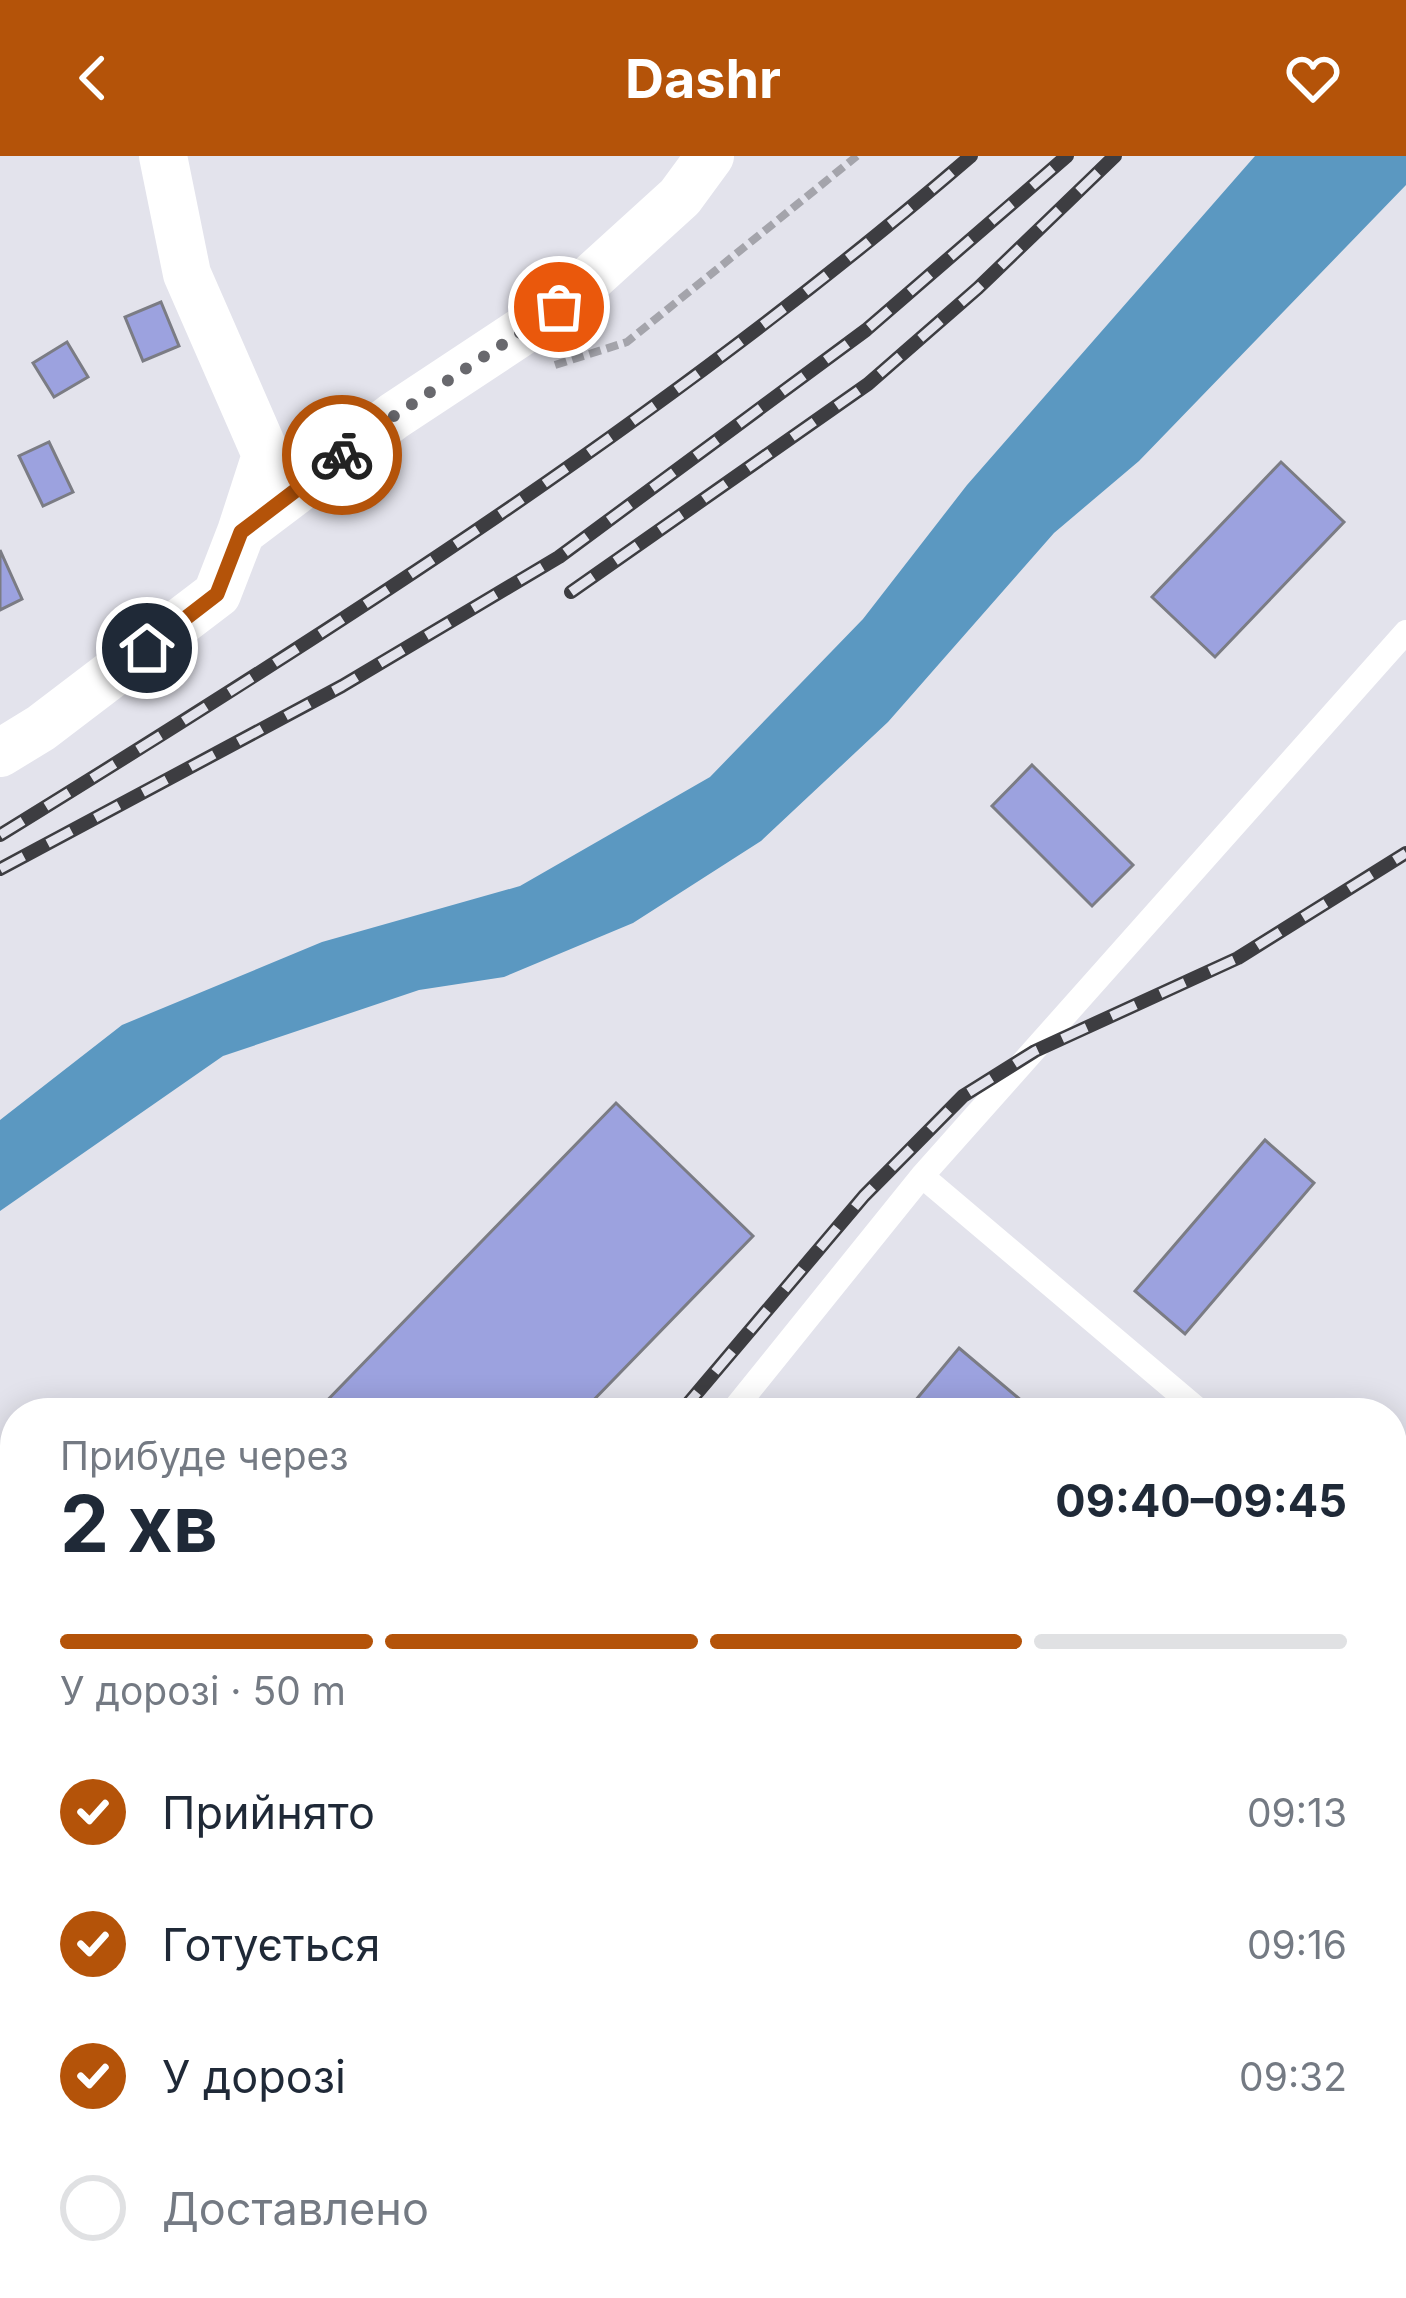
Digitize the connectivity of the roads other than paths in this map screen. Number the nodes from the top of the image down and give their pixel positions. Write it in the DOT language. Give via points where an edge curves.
graph roads {
  1 [pos="163,156"];
  2 [pos="710,156"];
  3 [pos="241,532"];
  4 [pos="1406,632"];
  5 [pos="0,753"];
  6 [pos="922,1176"];
  7 [pos="742,1398"];
  8 [pos="1184,1398"];
  1 -- 3 [label="street" via="187,274 266,455"];
  2 -- 3 [label="street" via="680,197 559,307 394,416"];
  3 -- 5 [label="street" via="217,594"];
  4 -- 6 [label="lane"];
  6 -- 7 [label="lane"];
  6 -- 8 [label="lane"];
}
